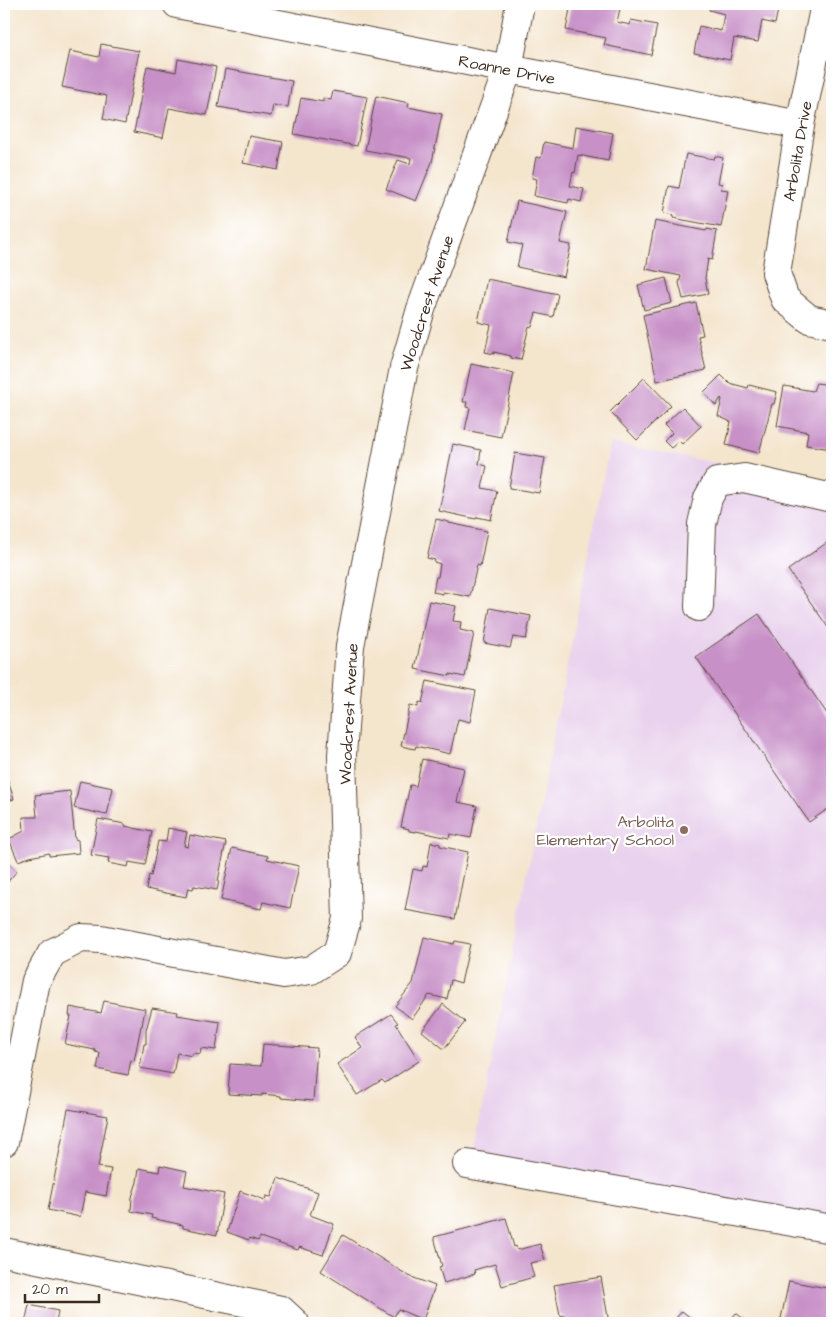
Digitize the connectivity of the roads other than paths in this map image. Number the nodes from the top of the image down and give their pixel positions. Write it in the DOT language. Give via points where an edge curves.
graph roads {
  1 [pos="177,4"];
  2 [pos="520,4"];
  3 [pos="825,4"];
  4 [pos="215,7"];
  5 [pos="508,70"];
  6 [pos="800,125"];
  7 [pos="832,324"];
  8 [pos="832,498"];
  9 [pos="699,607"];
  10 [pos="4,1142"];
  11 [pos="467,1164"];
  12 [pos="832,1229"];
  13 [pos="4,1252"];
  14 [pos="295,1323"];
  1 -- 4 [label="street, Roanne Drive"];
  2 -- 5 [label="street, Woodcrest Avenue"];
  3 -- 6 [label="street, Arbolita Drive"];
  4 -- 5 [label="street, Roanne Drive"];
  5 -- 6 [label="street, Roanne Drive"];
  5 -- 10 [label="street, Woodcrest Avenue" via="421,309 404,368 350,646 342,755 347,919 337,953 311,970 284,974 101,939 81,938 52,953 36,981"];
  6 -- 7 [label="street, Arbolita Drive" via="776,273 785,298 809,319"];
  8 -- 9 [label="street" via="744,478 717,482 708,498 702,524"];
  11 -- 12 [label="street"];
  13 -- 14 [label="street" via="281,1310"];
}
